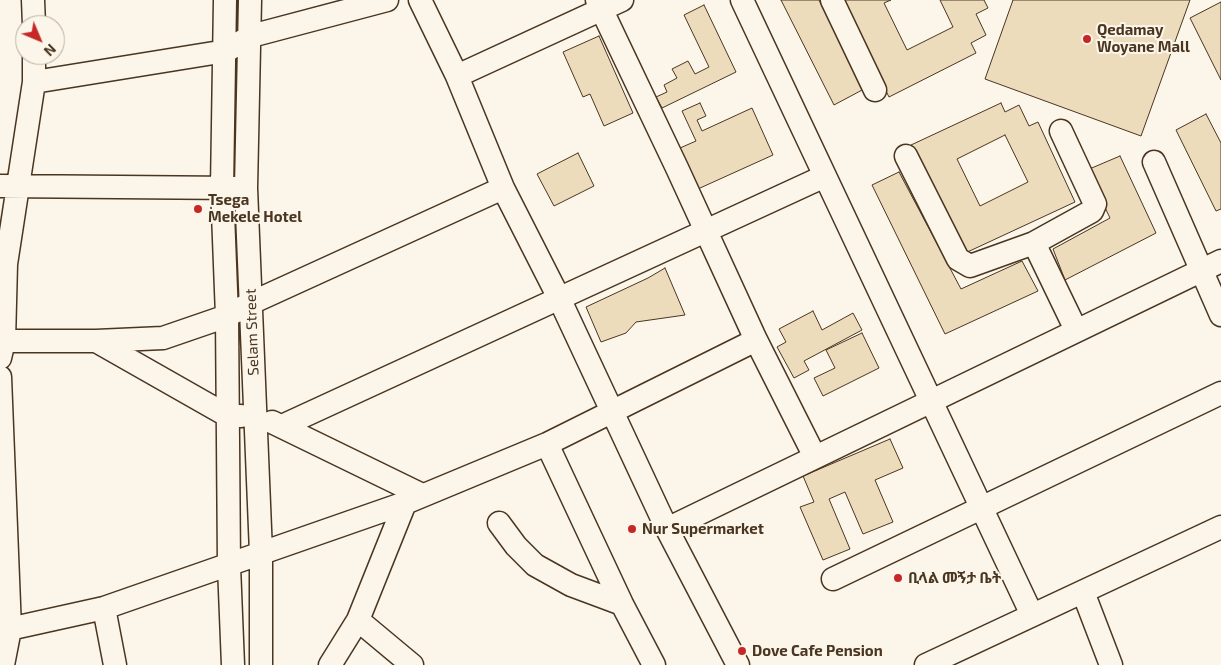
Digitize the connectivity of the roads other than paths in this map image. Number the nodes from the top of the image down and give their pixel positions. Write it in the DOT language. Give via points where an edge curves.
graph roads {
  1 [pos="33,0"];
  2 [pos="225,0"];
  3 [pos="250,0"];
  4 [pos="387,0"];
  5 [pos="420,0"];
  6 [pos="622,0"];
  7 [pos="742,0"];
  8 [pos="832,0"];
  9 [pos="599,5"];
  10 [pos="34,15"];
  11 [pos="251,36"];
  12 [pos="226,50"];
  13 [pos="34,65"];
  14 [pos="457,76"];
  15 [pos="34,82"];
  16 [pos="876,90"];
  17 [pos="1061,131"];
  18 [pos="906,156"];
  19 [pos="1154,162"];
  20 [pos="825,176"];
  21 [pos="9,186"];
  22 [pos="222,188"];
  23 [pos="246,188"];
  24 [pos="503,188"];
  25 [pos="706,231"];
  26 [pos="1034,243"];
  27 [pos="1221,260"];
  28 [pos="1200,271"];
  29 [pos="559,298"];
  30 [pos="251,303"];
  31 [pos="1221,315"];
  32 [pos="227,316"];
  33 [pos="1076,330"];
  34 [pos="756,340"];
  35 [pos="96,342"];
  36 [pos="2,347"];
  37 [pos="0,377"];
  38 [pos="1221,393"];
  39 [pos="931,400"];
  40 [pos="612,411"];
  41 [pos="228,416"];
  42 [pos="254,416"];
  43 [pos="282,426"];
  44 [pos="547,444"];
  45 [pos="815,457"];
  46 [pos="414,499"];
  47 [pos="982,508"];
  48 [pos="499,523"];
  49 [pos="1221,527"];
  50 [pos="667,529"];
  51 [pos="260,553"];
  52 [pos="229,566"];
  53 [pos="833,579"];
  54 [pos="1083,592"];
  55 [pos="622,604"];
  56 [pos="104,608"];
  57 [pos="1032,615"];
  58 [pos="358,620"];
  59 [pos="5,630"];
  60 [pos="3,665"];
  61 [pos="115,665"];
  62 [pos="233,665"];
  63 [pos="261,665"];
  64 [pos="330,665"];
  65 [pos="412,665"];
  66 [pos="654,665"];
  67 [pos="738,665"];
  68 [pos="926,665"];
  69 [pos="1111,665"];
  1 -- 10 [label="street"];
  2 -- 12 [label="street, Selam Street"];
  3 -- 11 [label="street, Selam Street"];
  4 -- 11 [label="street"];
  5 -- 14 [label="street"];
  6 -- 9 [label="street"];
  7 -- 20 [label="street"];
  8 -- 16 [label="street"];
  9 -- 14 [label="street"];
  9 -- 25 [label="street"];
  11 -- 12 [label="street"];
  11 -- 23 [label="street, Selam Street"];
  12 -- 15 [label="street"];
  12 -- 22 [label="street, Selam Street"];
  13 -- 15 [label="street"];
  14 -- 24 [label="street"];
  15 -- 21 [label="street"];
  17 -- 26 [label="street" via="1095,204 1084,217"];
  18 -- 26 [label="street" via="964,265 970,266"];
  19 -- 28 [label="street"];
  20 -- 25 [label="street"];
  20 -- 39 [label="street"];
  21 -- 22 [label="street"];
  21 -- 36 [label="street"];
  22 -- 23 [label="street"];
  22 -- 32 [label="street, Selam Street"];
  23 -- 30 [label="street, Selam Street"];
  24 -- 29 [label="street"];
  24 -- 30 [label="street"];
  25 -- 29 [label="street"];
  25 -- 34 [label="street"];
  26 -- 33 [label="street"];
  27 -- 28 [label="street"];
  28 -- 31 [label="street"];
  28 -- 33 [label="street"];
  29 -- 40 [label="street"];
  29 -- 43 [label="street"];
  30 -- 32 [label="street"];
  30 -- 42 [label="street, Selam Street"];
  32 -- 35 [label="street" via="163,338"];
  32 -- 41 [label="street, Selam Street"];
  33 -- 39 [label="street"];
  34 -- 40 [label="street"];
  34 -- 45 [label="street"];
  35 -- 36 [label="street"];
  35 -- 41 [label="street"];
  37 -- 59 [label="street"];
  38 -- 47 [label="street"];
  39 -- 45 [label="street"];
  39 -- 47 [label="street"];
  40 -- 44 [label="street"];
  40 -- 50 [label="street"];
  41 -- 42 [label="street"];
  41 -- 52 [label="street, Selam Street"];
  42 -- 43 [label="street"];
  42 -- 51 [label="street, Selam Street"];
  43 -- 46 [label="street"];
  44 -- 46 [label="street"];
  44 -- 55 [label="street"];
  45 -- 50 [label="street"];
  46 -- 51 [label="street"];
  46 -- 58 [label="street"];
  47 -- 53 [label="street"];
  47 -- 57 [label="street"];
  48 -- 55 [label="street" via="535,565 571,585"];
  49 -- 54 [label="street"];
  50 -- 67 [label="street"];
  51 -- 52 [label="street"];
  51 -- 63 [label="street, Selam Street"];
  52 -- 56 [label="street"];
  52 -- 62 [label="street, Selam Street"];
  54 -- 57 [label="street"];
  54 -- 69 [label="street"];
  55 -- 66 [label="street"];
  56 -- 59 [label="street"];
  56 -- 61 [label="street"];
  57 -- 68 [label="street"];
  58 -- 64 [label="street"];
  58 -- 65 [label="street"];
  59 -- 60 [label="street"];
}
